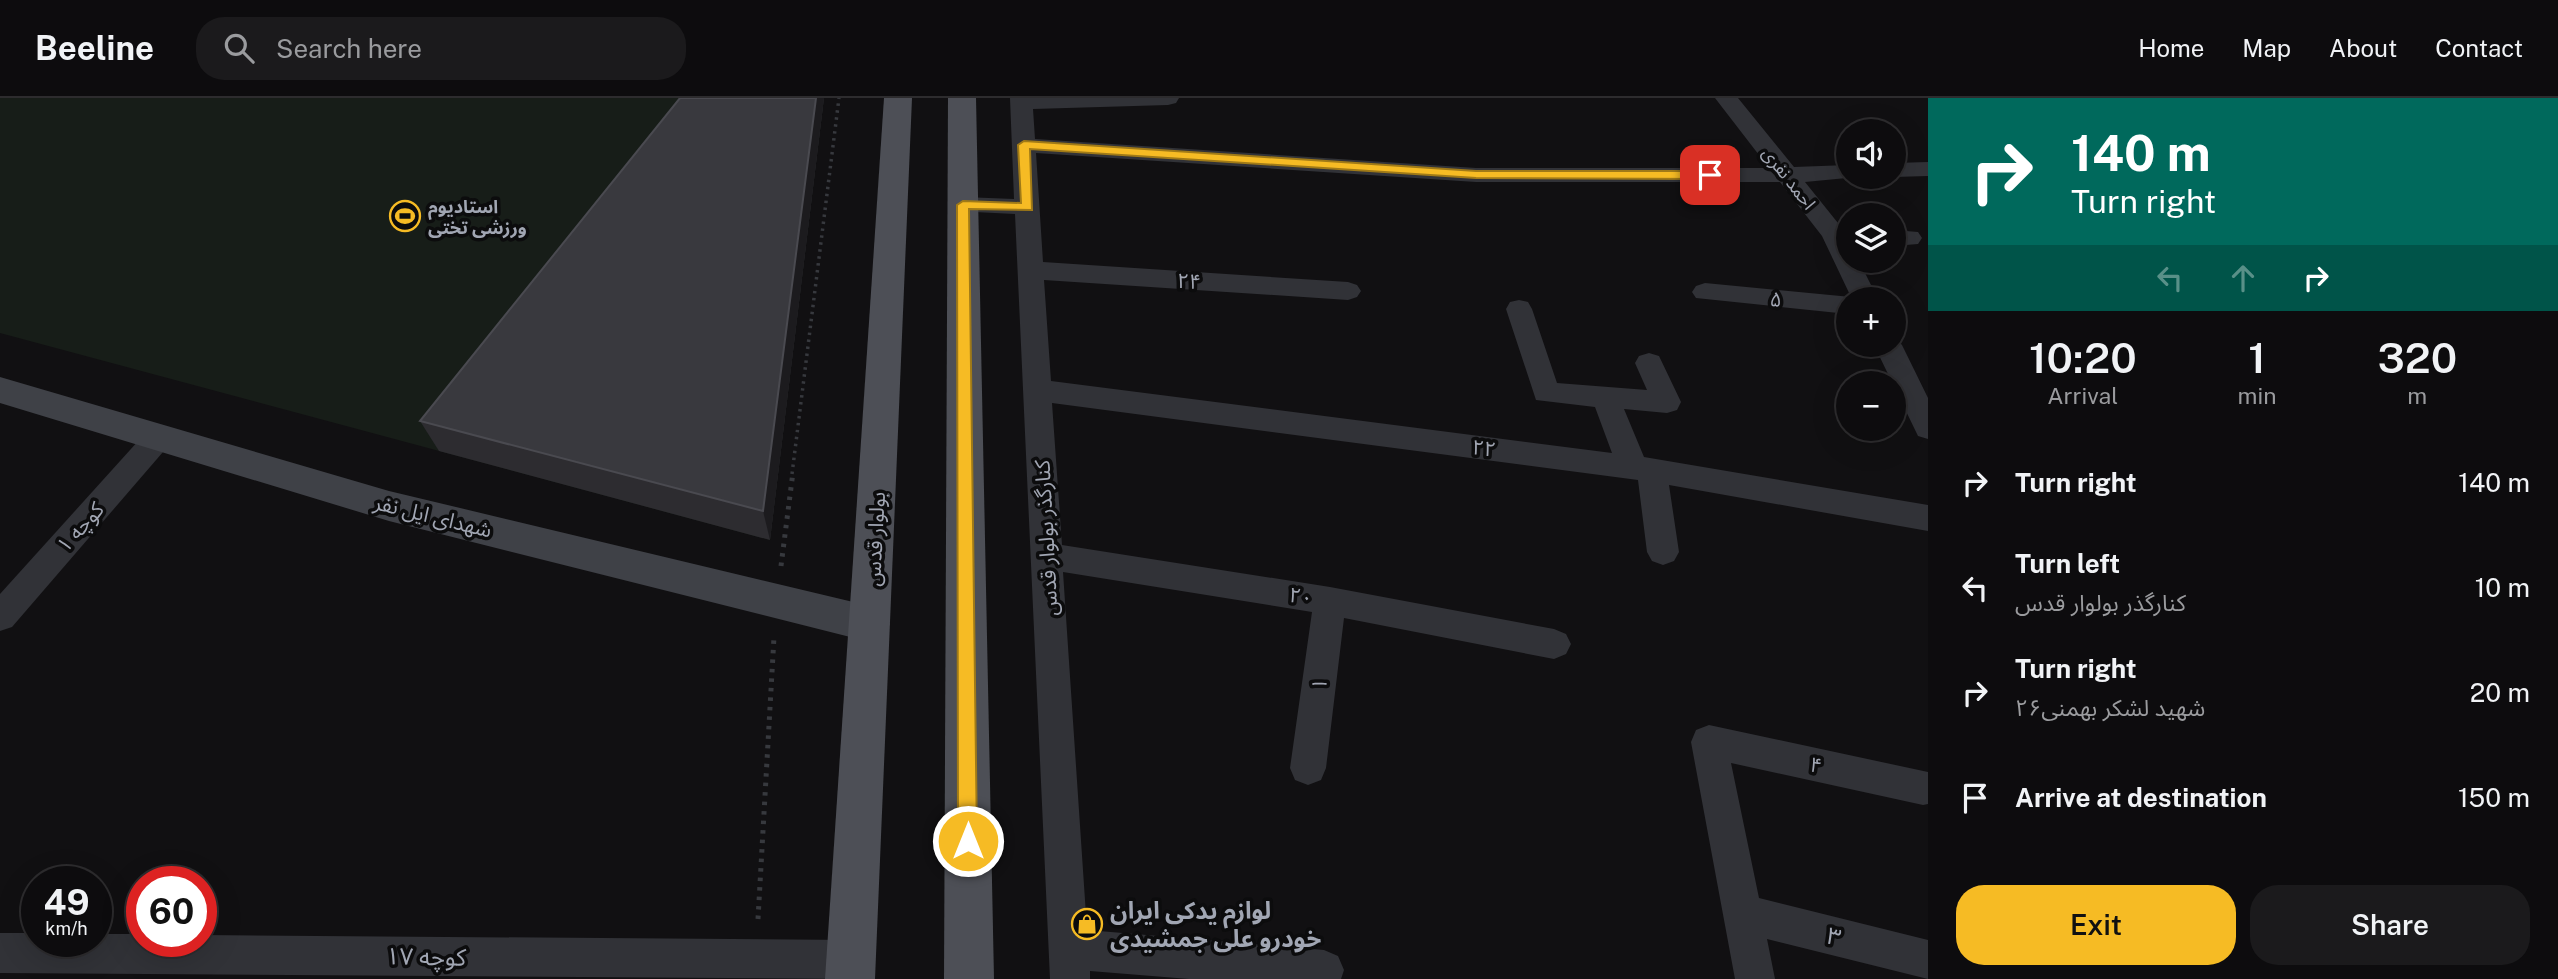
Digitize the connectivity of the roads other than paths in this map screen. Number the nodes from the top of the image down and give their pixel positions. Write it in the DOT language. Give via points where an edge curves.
graph roads {
  1 [pos="898,98"];
  2 [pos="962,98"];
  3 [pos="1168,98"];
  4 [pos="1726,98"];
  5 [pos="1021,100"];
  6 [pos="1024,145"];
  7 [pos="1928,169"];
  8 [pos="1906,170"];
  9 [pos="1836,173"];
  10 [pos="1788,175"];
  11 [pos="963,205"];
  12 [pos="1027,207"];
  13 [pos="1836,232"];
  14 [pos="1031,270"];
  15 [pos="1348,291"];
  16 [pos="1705,292"];
  17 [pos="1836,304"];
  18 [pos="1519,309"];
  19 [pos="1894,357"];
  20 [pos="1649,363"];
  21 [pos="0,390"];
  22 [pos="1037,390"];
  23 [pos="1605,397"];
  24 [pos="1928,428"];
  25 [pos="159,437"];
  26 [pos="1643,469"];
  27 [pos="1928,518"];
  28 [pos="1662,552"];
  29 [pos="1047,556"];
  30 [pos="1330,601"];
  31 [pos="0,617"];
  32 [pos="870,624"];
  33 [pos="1554,644"];
  34 [pos="1308,768"];
  35 [pos="1923,788"];
  36 [pos="1741,913"];
  37 [pos="0,953"];
  38 [pos="1927,960"];
  39 [pos="1069,964"];
  40 [pos="851,969"];
  41 [pos="1324,970"];
  42 [pos="969,979"];
  43 [pos="1755,979"];
  1 -- 32 [label="main road, بولوار قدس"];
  2 -- 11 [label="main road"];
  3 -- 5 [label="street"];
  4 -- 10 [label="street, احمد نفری"];
  5 -- 6 [label="street, کنارگذر بولوار قدس"];
  6 -- 10 [label="street" via="1476,175"];
  6 -- 12 [label="street, کنارگذر بولوار قدس"];
  7 -- 8 [label="street"];
  9 -- 10 [label="street"];
  10 -- 13 [label="street, احمد نفری"];
  11 -- 12 [label="street"];
  11 -- 42 [label="main road"];
  12 -- 14 [label="street, کنارگذر بولوار قدس"];
  14 -- 15 [label="street, ۲۴"];
  14 -- 22 [label="street, کنارگذر بولوار قدس"];
  16 -- 17 [label="street, ۵"];
  18 -- 23 [label="street" via="1546,393"];
  19 -- 24 [label="street"];
  20 -- 23 [label="street" via="1667,402"];
  21 -- 25 [label="main road, شهدای ایل نفر"];
  22 -- 26 [label="street, ۲۲"];
  22 -- 29 [label="street, کنارگذر بولوار قدس"];
  23 -- 26 [label="street"];
  25 -- 31 [label="street, کوچه ۱"];
  25 -- 32 [label="main road, شهدای ایل نفر" via="389,506"];
  26 -- 27 [label="street, ۲۲"];
  26 -- 28 [label="street"];
  29 -- 30 [label="street, ۲۰"];
  29 -- 39 [label="street, کنارگذر بولوار قدس"];
  30 -- 33 [label="street, ۲۰"];
  30 -- 34 [label="street, ۱"];
  32 -- 40 [label="main road, بولوار قدس"];
  35 -- 36 [label="street, ۴" via="1709,742"];
  36 -- 38 [label="street, ۳"];
  36 -- 43 [label="street"];
  37 -- 40 [label="street, کوچه ۱۷" via="756,959"];
  39 -- 41 [label="street"];
}
